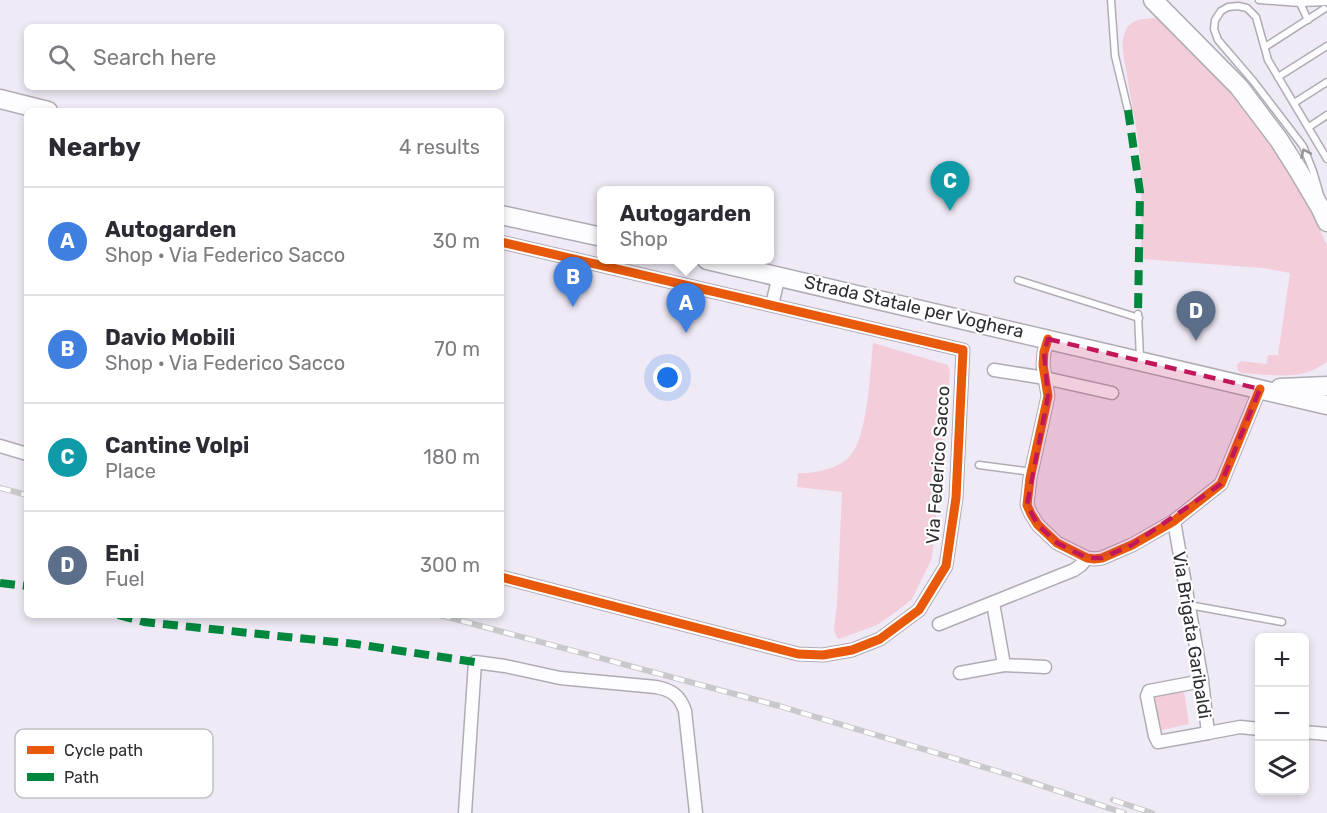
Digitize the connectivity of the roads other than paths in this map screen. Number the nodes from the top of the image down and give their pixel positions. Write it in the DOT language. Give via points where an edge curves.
graph roads {
  1 [pos="1111,0"];
  2 [pos="1153,0"];
  3 [pos="1259,0"];
  4 [pos="1327,2"];
  5 [pos="1300,3"];
  6 [pos="1324,9"];
  7 [pos="1308,20"];
  8 [pos="1327,46"];
  9 [pos="1265,47"];
  10 [pos="1278,77"];
  11 [pos="1327,82"];
  12 [pos="0,99"];
  13 [pos="1294,103"];
  14 [pos="36,108"];
  15 [pos="1128,110"];
  16 [pos="1327,115"];
  17 [pos="1309,127"];
  18 [pos="1326,154"];
  19 [pos="1324,215"];
  20 [pos="504,216"];
  21 [pos="597,236"];
  22 [pos="504,243"];
  23 [pos="726,264"];
  24 [pos="778,275"];
  25 [pos="1018,280"];
  26 [pos="772,305"];
  27 [pos="1048,339"];
  28 [pos="1141,361"];
  29 [pos="994,370"];
  30 [pos="1045,378"];
  31 [pos="1327,386"];
  32 [pos="1260,388"];
  33 [pos="1112,393"];
  34 [pos="1327,405"];
  35 [pos="0,447"];
  36 [pos="24,453"];
  37 [pos="979,465"];
  38 [pos="1032,471"];
  39 [pos="1174,521"];
  40 [pos="1087,558"];
  41 [pos="504,579"];
  42 [pos="993,603"];
  43 [pos="1188,604"];
  44 [pos="1282,622"];
  45 [pos="939,624"];
  46 [pos="1004,665"];
  47 [pos="1045,667"];
  48 [pos="960,673"];
  49 [pos="1202,681"];
  50 [pos="1255,728"];
  51 [pos="1309,732"];
  52 [pos="1208,733"];
  53 [pos="1327,734"];
  54 [pos="465,813"];
  55 [pos="696,813"];
  1 -- 15 [label="lane" via="1115,56"];
  2 -- 19 [label="main road" via="1239,87 1279,140"];
  3 -- 5 [label="lane"];
  4 -- 5 [label="lane"];
  5 -- 7 [label="lane"];
  6 -- 7 [label="lane"];
  7 -- 9 [label="lane"];
  8 -- 10 [label="lane"];
  9 -- 10 [label="lane"];
  19 -- 9 [label="lane, one-way" via="1320,191 1303,146 1218,40 1214,29 1221,11 1228,7 1247,8 1256,17"];
  10 -- 13 [label="lane"];
  11 -- 13 [label="lane"];
  12 -- 14 [label="main road"];
  13 -- 17 [label="lane"];
  16 -- 17 [label="lane"];
  17 -- 18 [label="lane"];
  20 -- 21 [label="main road"];
  22 -- 26 [label="street, Via Federico Sacco"];
  23 -- 24 [label="main road, Strada Statale per Voghera"];
  24 -- 26 [label="street"];
  24 -- 27 [label="main road, Strada Statale per Voghera"];
  25 -- 28 [label="lane" via="1138,316"];
  26 -- 41 [label="street, Via Federico Sacco" via="963,350 956,498 946,566 919,610 880,639 852,650 798,654"];
  27 -- 28 [label="main road, Strada Statale per Voghera"];
  27 -- 30 [label="street" via="1044,351"];
  28 -- 32 [label="main road, Strada Statale per Voghera"];
  29 -- 30 [label="street"];
  30 -- 33 [label="street"];
  30 -- 38 [label="street" via="1048,396"];
  31 -- 32 [label="main road, Strada Statale per Voghera"];
  32 -- 34 [label="main road, Strada Statale per Voghera"];
  32 -- 39 [label="street" via="1221,484"];
  35 -- 36 [label="street"];
  37 -- 38 [label="lane"];
  38 -- 40 [label="street" via="1028,505 1034,519 1057,543"];
  39 -- 40 [label="street" via="1112,554"];
  39 -- 43 [label="street, Via Brigata Garibaldi"];
  40 -- 42 [label="street" via="1074,570"];
  42 -- 45 [label="street"];
  42 -- 46 [label="street"];
  43 -- 44 [label="lane"];
  43 -- 49 [label="street, Via Brigata Garibaldi"];
  46 -- 47 [label="street"];
  46 -- 48 [label="street"];
  49 -- 52 [label="street, Via Brigata Garibaldi"];
  49 -- 52 [label="street" via="1149,691 1147,696 1158,742"];
  50 -- 52 [label="street, Via Brigata Garibaldi"];
  51 -- 53 [label="street"];
  54 -- 55 [label="street" via="475,662 560,678 656,687 675,693 685,711"];
}
